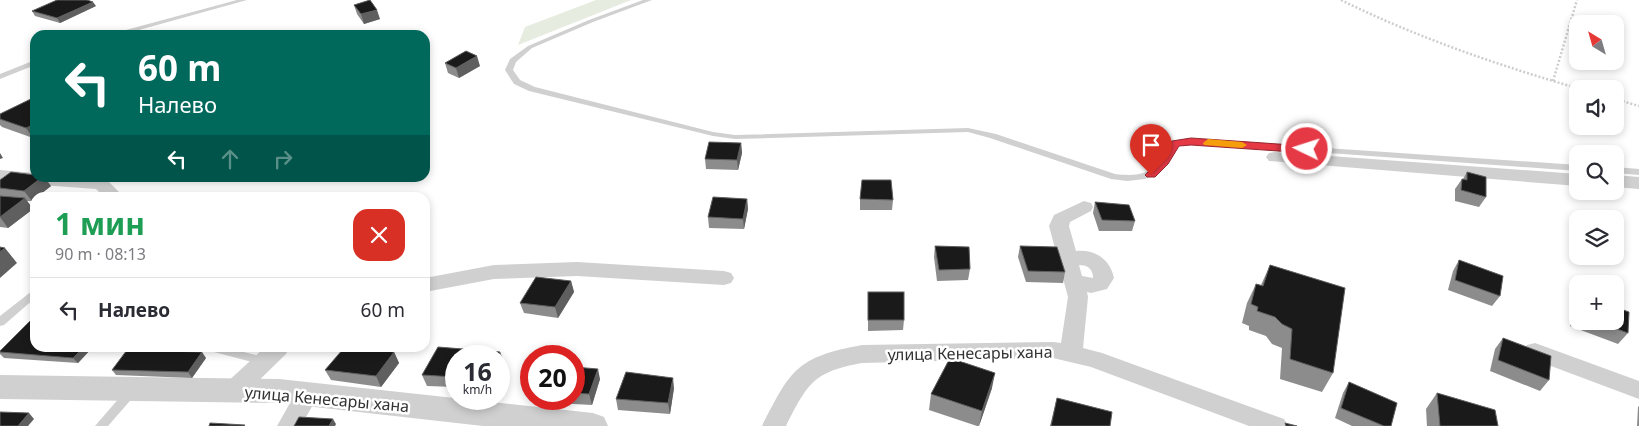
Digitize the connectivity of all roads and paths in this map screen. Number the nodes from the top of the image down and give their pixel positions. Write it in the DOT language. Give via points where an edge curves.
graph roads {
  1 [pos="244,0"];
  2 [pos="649,0"];
  3 [pos="1342,0"];
  4 [pos="1577,0"];
  5 [pos="132,30"];
  6 [pos="30,64"];
  7 [pos="0,77"];
  8 [pos="1553,81"];
  9 [pos="1569,86"];
  10 [pos="1624,102"];
  11 [pos="1639,106"];
  12 [pos="1275,157"];
  13 [pos="1569,167"];
  14 [pos="1624,171"];
  15 [pos="1639,172"];
  16 [pos="0,176"];
  17 [pos="30,178"];
  18 [pos="1569,179"];
  19 [pos="76,182"];
  20 [pos="1624,182"];
  21 [pos="1639,183"];
  22 [pos="110,192"];
  23 [pos="1084,207"];
  24 [pos="1068,260"];
  25 [pos="724,278"];
  26 [pos="1075,281"];
  27 [pos="430,284"];
  28 [pos="30,297"];
  29 [pos="0,322"];
  30 [pos="1535,351"];
  31 [pos="269,353"];
  32 [pos="1071,354"];
  33 [pos="0,387"];
  34 [pos="133,390"];
  35 [pos="1639,390"];
  36 [pos="233,391"];
  37 [pos="307,394"];
  38 [pos="101,426"];
  39 [pos="289,426"];
  40 [pos="593,426"];
  41 [pos="774,426"];
  42 [pos="1276,426"];
  1 -- 5 [label="lane"];
  2 -- 13 [label="lane" via="530,47 513,61 509,70 517,82 532,89 713,134 735,137 968,130 1131,180 1151,175 1176,143 1191,142"];
  3 -- 8 [label="path" via="1430,40"];
  4 -- 8 [label="path"];
  6 -- 7 [label="lane"];
  8 -- 9 [label="path"];
  10 -- 11 [label="path"];
  12 -- 18 [label="street"];
  14 -- 15 [label="lane"];
  16 -- 17 [label="street"];
  19 -- 22 [label="street" via="101,184"];
  20 -- 21 [label="street"];
  23 -- 24 [label="street" via="1061,219 1059,226"];
  24 -- 26 [label="street"];
  24 -- 26 [label="street" via="1089,258 1103,271 1104,278 1100,284 1091,286"];
  25 -- 27 [label="street" via="577,269 494,272"];
  26 -- 32 [label="street" via="1078,297"];
  28 -- 29 [label="lane"];
  30 -- 35 [label="street"];
  31 -- 36 [label="street"];
  32 -- 41 [label="street, улица Кенесары хана" via="1053,350 862,354 832,360 813,369 799,381"];
  32 -- 42 [label="street, улица Кенесары хана" via="1094,359"];
  33 -- 34 [label="street, улица Кенесары хана"];
  34 -- 36 [label="street, улица Кенесары хана"];
  34 -- 38 [label="lane"];
  36 -- 37 [label="street, улица Кенесары хана"];
  37 -- 39 [label="street"];
  37 -- 40 [label="street, улица Кенесары хана"];
}
